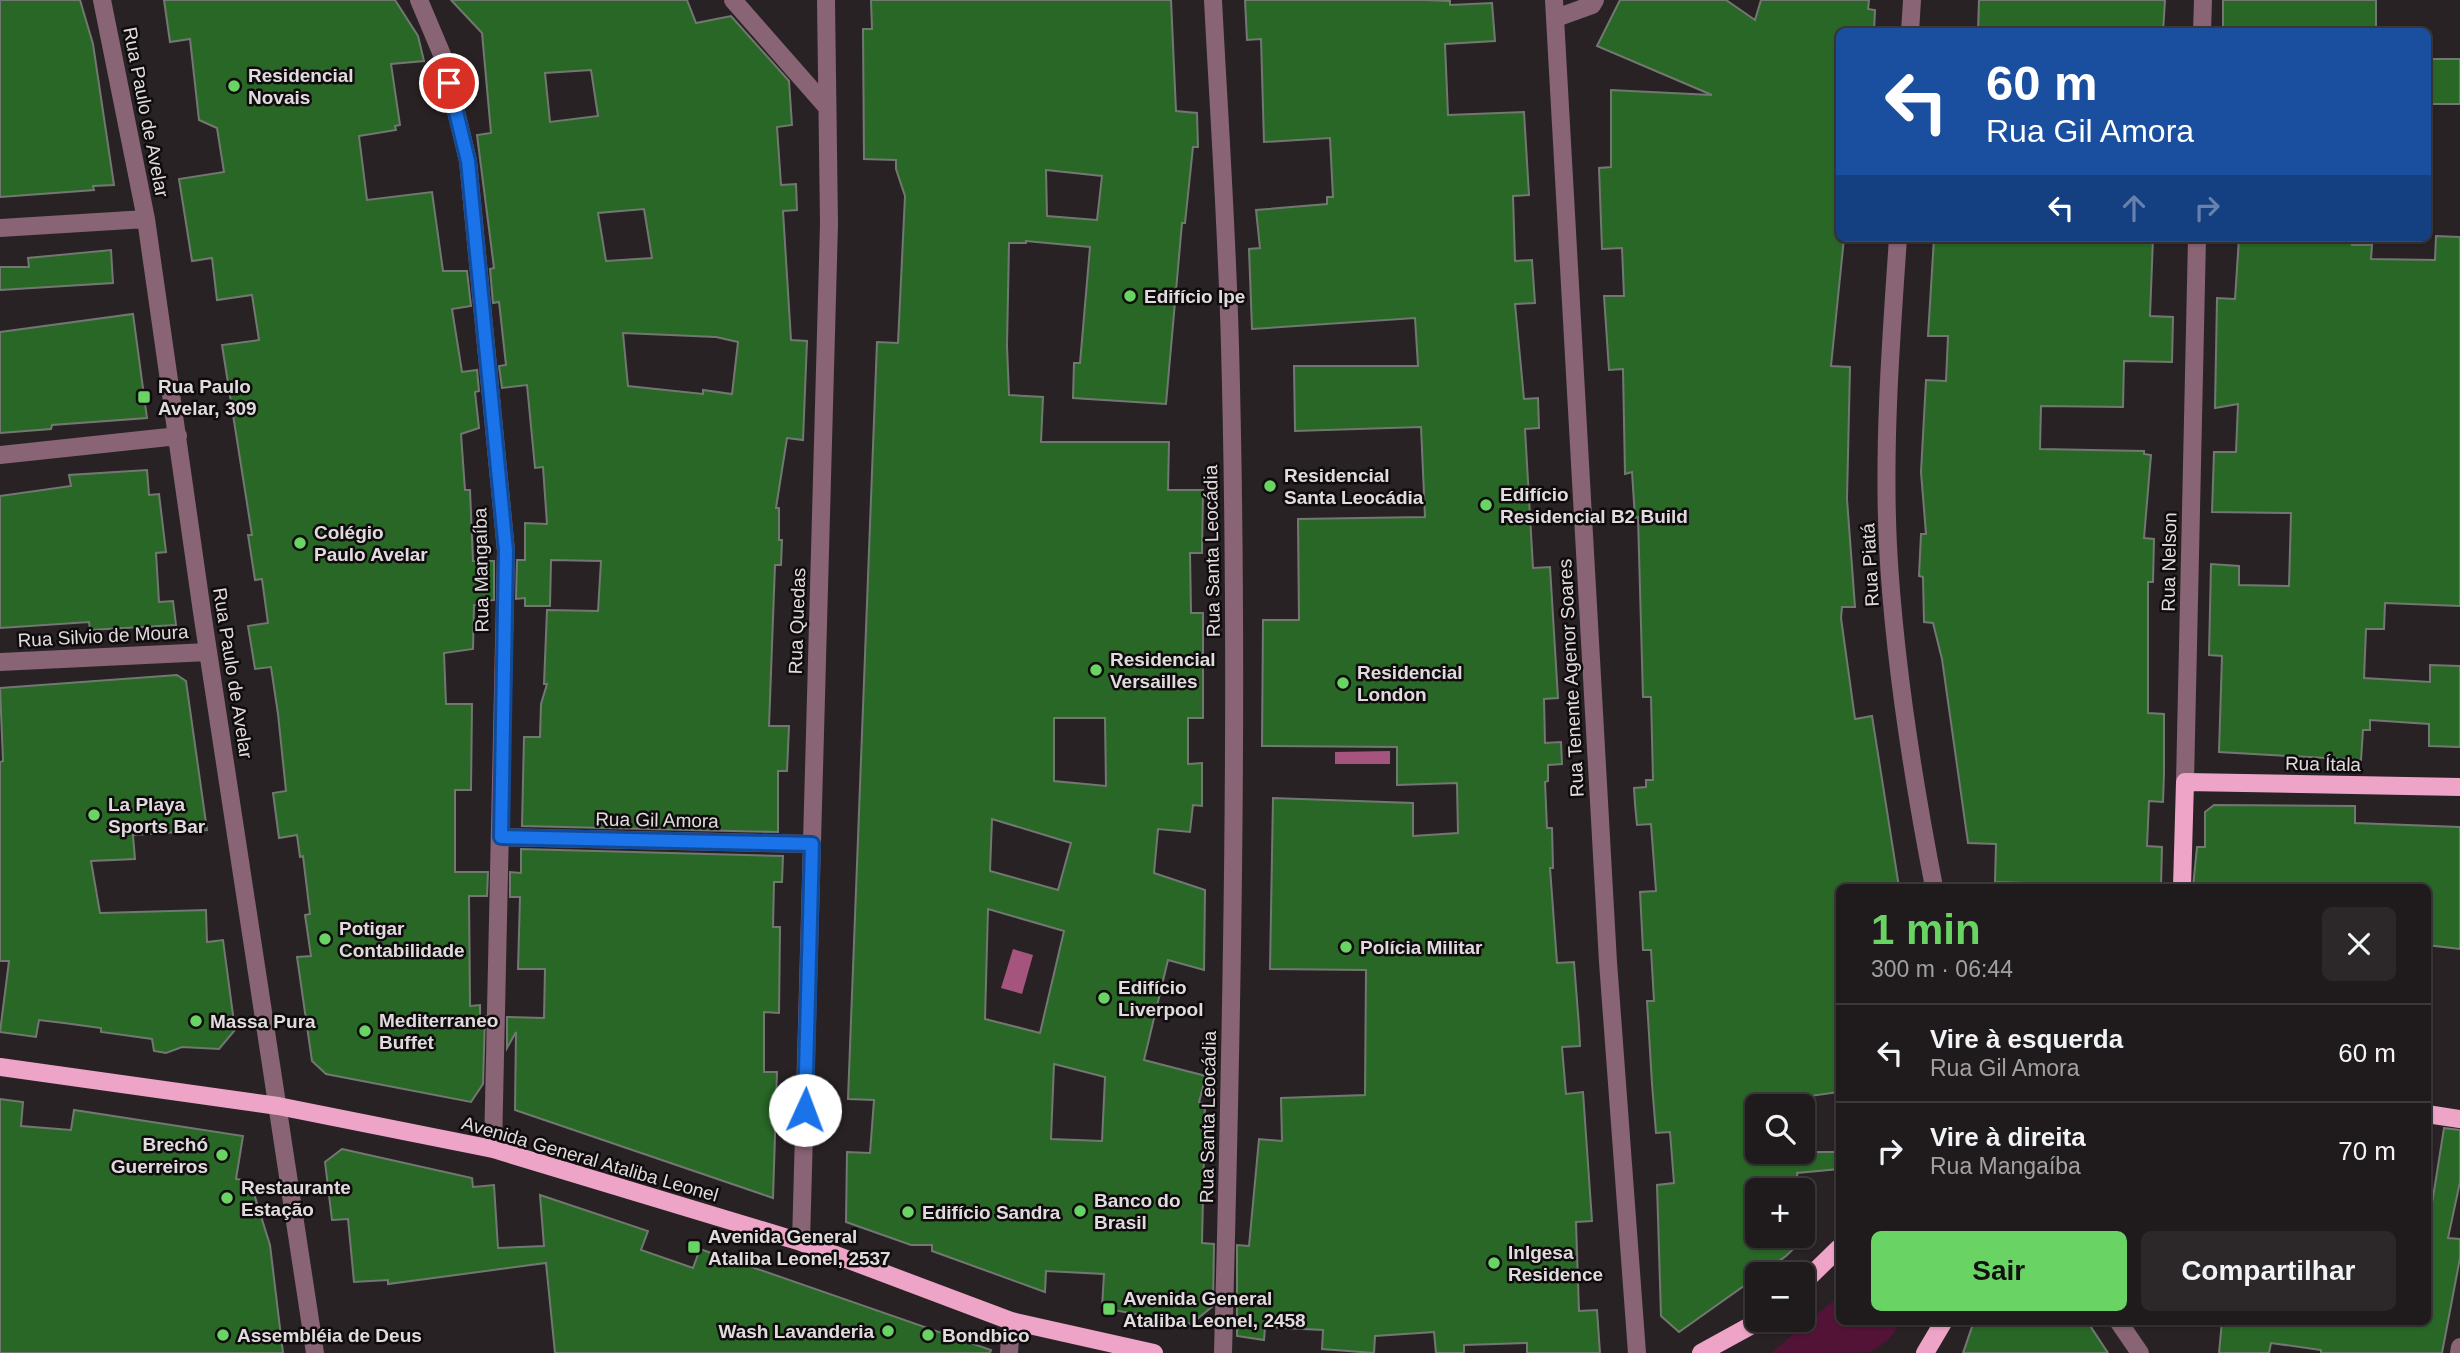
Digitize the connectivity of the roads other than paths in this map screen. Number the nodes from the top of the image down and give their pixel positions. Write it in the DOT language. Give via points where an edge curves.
graph roads {
  1 [pos="103,0"];
  2 [pos="419,0"];
  3 [pos="733,0"];
  4 [pos="826,0"];
  5 [pos="1213,0"];
  6 [pos="1595,0"];
  7 [pos="1912,0"];
  8 [pos="2203,0"];
  9 [pos="1555,9"];
  10 [pos="1910,28"];
  11 [pos="2202,28"];
  12 [pos="827,106"];
  13 [pos="146,219"];
  14 [pos="0,228"];
  15 [pos="1898,242"];
  16 [pos="2197,242"];
  17 [pos="178,436"];
  18 [pos="0,455"];
  19 [pos="208,652"];
  20 [pos="0,662"];
  21 [pos="2185,782"];
  22 [pos="2460,787"];
  23 [pos="501,837"];
  24 [pos="812,844"];
  25 [pos="1934,884"];
  26 [pos="2182,884"];
  27 [pos="0,1067"];
  28 [pos="278,1106"];
  29 [pos="2431,1115"];
  30 [pos="2460,1119"];
  31 [pos="494,1149"];
  32 [pos="801,1242"];
  33 [pos="1836,1251"];
  34 [pos="1815,1271"];
  35 [pos="1011,1321"];
  36 [pos="1942,1325"];
  37 [pos="2121,1325"];
  38 [pos="1747,1332"];
  39 [pos="1729,1347"];
  40 [pos="2460,1347"];
  41 [pos="315,1353"];
  42 [pos="1009,1353"];
  43 [pos="1154,1353"];
  44 [pos="1223,1353"];
  45 [pos="1637,1353"];
  46 [pos="1701,1353"];
  47 [pos="1925,1353"];
  48 [pos="2140,1353"];
  49 [pos="2459,1353"];
  1 -- 13 [label="street, Rua Paulo de Avelar"];
  2 -- 23 [label="street, Rua Mangaíba" via="443,57 468,161 506,551"];
  3 -- 12 [label="street"];
  4 -- 12 [label="street, Rua Quedas"];
  5 -- 44 [label="street, Rua Santa Leocádia" via="1230,344 1234,591 1231,1065"];
  6 -- 9 [label="street" via="1592,5"];
  7 -- 10 [label="street"];
  8 -- 11 [label="street"];
  9 -- 45 [label="street, Rua Tenente Agenor Soares" via="1608,962"];
  12 -- 24 [label="street, Rua Quedas" via="829,224"];
  13 -- 14 [label="street"];
  13 -- 17 [label="street, Rua Paulo de Avelar"];
  15 -- 25 [label="street, Rua Piatá" via="1888,402 1888,545 1899,677"];
  16 -- 21 [label="street, Rua Nelson"];
  17 -- 18 [label="street"];
  17 -- 19 [label="street, Rua Paulo de Avelar"];
  19 -- 20 [label="street, Rua Silvio de Moura"];
  19 -- 28 [label="street, Rua Paulo de Avelar"];
  21 -- 22 [label="main road, Rua Ítala"];
  21 -- 26 [label="main road, Rua Nelson"];
  23 -- 24 [label="street, Rua Gil Amora"];
  23 -- 31 [label="street, Rua Mangaíba"];
  24 -- 32 [label="street, Rua Quedas"];
  27 -- 28 [label="main road, Avenida General Ataliba Leonel"];
  28 -- 31 [label="main road, Avenida General Ataliba Leonel"];
  28 -- 41 [label="street, Rua Paulo de Avelar"];
  29 -- 30 [label="main road"];
  31 -- 32 [label="main road, Avenida General Ataliba Leonel"];
  32 -- 35 [label="main road, Avenida General Ataliba Leonel"];
  33 -- 34 [label="main road"];
  35 -- 42 [label="street"];
  35 -- 43 [label="main road, Avenida General Ataliba Leonel"];
  36 -- 47 [label="main road"];
  37 -- 48 [label="street"];
  38 -- 39 [label="main road"];
  39 -- 46 [label="main road"];
  40 -- 49 [label="street"];
}
